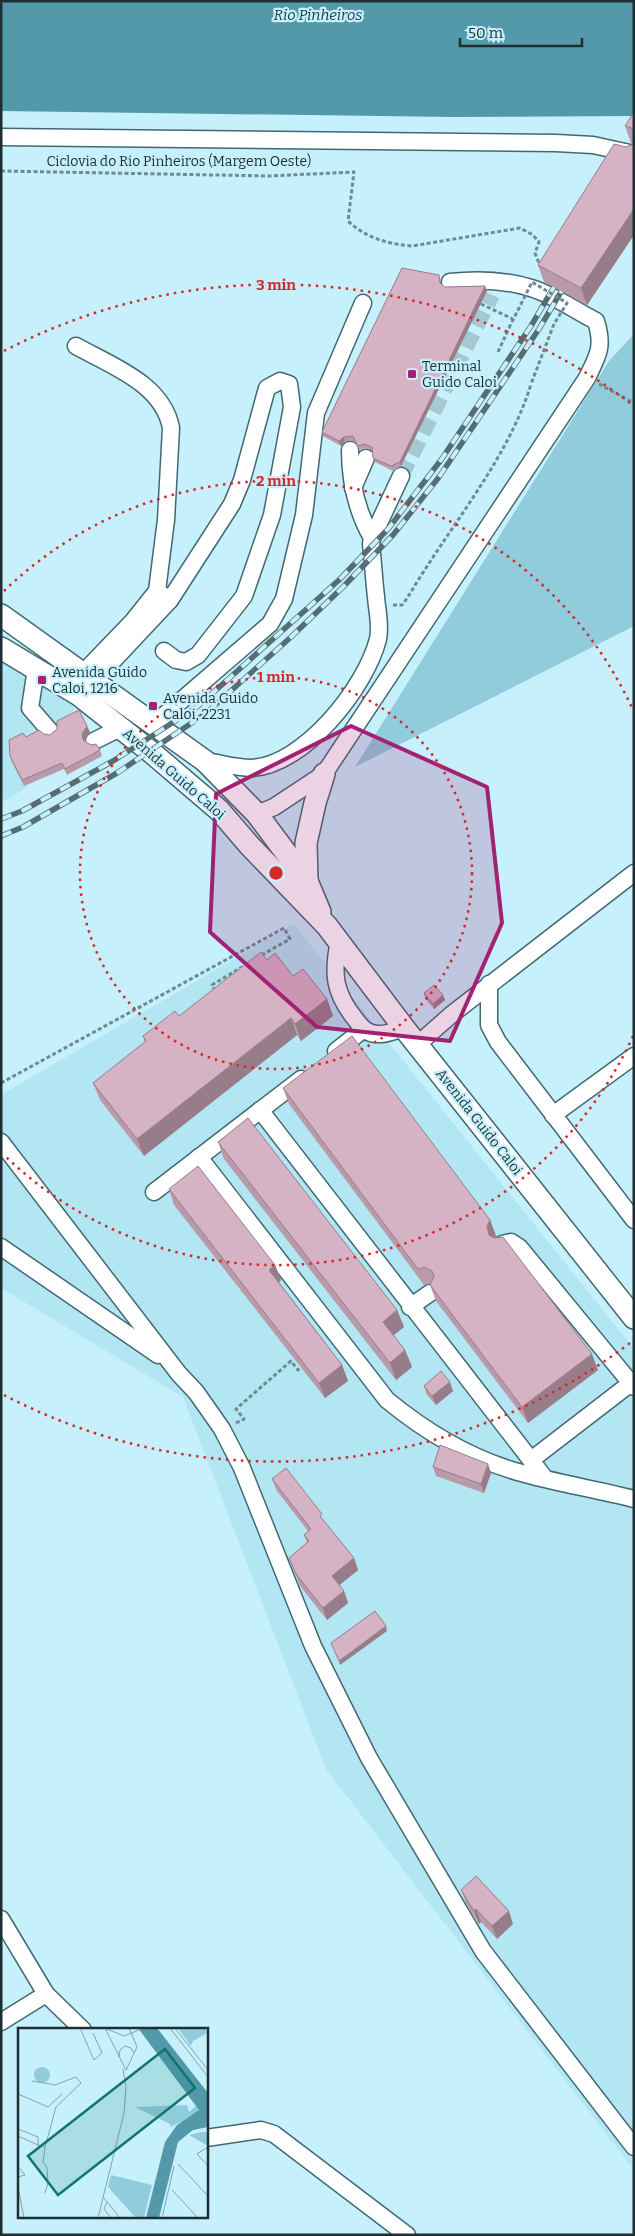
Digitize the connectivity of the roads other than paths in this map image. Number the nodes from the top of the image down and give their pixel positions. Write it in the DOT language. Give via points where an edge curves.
graph roads {
  1 [pos="1,137"];
  2 [pos="634,154"];
  3 [pos="450,282"];
  4 [pos="363,303"];
  5 [pos="76,346"];
  6 [pos="350,450"];
  7 [pos="366,458"];
  8 [pos="401,476"];
  9 [pos="352,490"];
  10 [pos="372,538"];
  11 [pos="164,595"];
  12 [pos="1,615"];
  13 [pos="1,648"];
  14 [pos="164,651"];
  15 [pos="36,669"];
  16 [pos="89,677"];
  17 [pos="154,724"];
  18 [pos="120,728"];
  19 [pos="50,731"];
  20 [pos="94,741"];
  21 [pos="206,761"];
  22 [pos="324,774"];
  23 [pos="219,810"];
  24 [pos="257,814"];
  25 [pos="634,873"];
  26 [pos="307,881"];
  27 [pos="333,933"];
  28 [pos="489,984"];
  29 [pos="364,1029"];
  30 [pos="411,1036"];
  31 [pos="634,1056"];
  32 [pos="260,1110"];
  33 [pos="554,1115"];
  34 [pos="1,1142"];
  35 [pos="199,1157"];
  36 [pos="154,1192"];
  37 [pos="634,1220"];
  38 [pos="502,1244"];
  39 [pos="1,1248"];
  40 [pos="430,1293"];
  41 [pos="410,1306"];
  42 [pos="634,1318"];
  43 [pos="170,1363"];
  44 [pos="632,1385"];
  45 [pos="530,1460"];
  46 [pos="544,1478"];
  47 [pos="629,1496"];
  48 [pos="1,1919"];
  49 [pos="46,1994"];
  50 [pos="1,2022"];
  51 [pos="81,2028"];
  52 [pos="208,2138"];
  53 [pos="634,2147"];
  54 [pos="396,2230"];
  55 [pos="407,2235"];
  1 -- 2 [label="street" via="556,143 593,145"];
  3 -- 22 [label="street" via="469,280 490,294 535,282 596,321 601,338 597,356 587,378"];
  4 -- 17 [label="street" via="316,413 304,515 284,599 270,624"];
  5 -- 11 [label="street" via="144,384 169,415 172,428"];
  6 -- 9 [label="street"];
  7 -- 9 [label="street"];
  8 -- 10 [label="street"];
  9 -- 10 [label="street"];
  10 -- 21 [label="street" via="379,637 364,674 331,719 294,752 268,764 250,768"];
  11 -- 14 [label="street" via="232,504 242,480 267,388 280,381 289,384 292,407 272,515 244,596 198,655 186,662 176,660"];
  11 -- 16 [label="street"];
  12 -- 16 [label="main road, Avenida Guido Caloi"];
  13 -- 15 [label="main road, Avenida Guido Caloi"];
  15 -- 18 [label="main road, Avenida Guido Caloi" via="79,695"];
  15 -- 19 [label="street" via="30,708"];
  16 -- 17 [label="main road, Avenida Guido Caloi"];
  17 -- 21 [label="main road, Avenida Guido Caloi"];
  18 -- 20 [label="street"];
  18 -- 23 [label="main road, Avenida Guido Caloi"];
  21 -- 24 [label="main road, Avenida Guido Caloi"];
  22 -- 24 [label="street" via="274,807"];
  22 -- 26 [label="main road" via="306,843"];
  23 -- 24 [label="main road"];
  23 -- 27 [label="main road, Avenida Guido Caloi"];
  24 -- 26 [label="main road, Avenida Guido Caloi"];
  25 -- 28 [label="street"];
  26 -- 27 [label="main road, Avenida Guido Caloi"];
  27 -- 29 [label="street" via="336,988"];
  27 -- 30 [label="main road, Avenida Guido Caloi"];
  28 -- 30 [label="street"];
  28 -- 33 [label="street" via="489,1025 498,1042"];
  29 -- 30 [label="street" via="379,1034"];
  29 -- 32 [label="street"];
  30 -- 42 [label="main road, Avenida Guido Caloi"];
  31 -- 33 [label="street"];
  32 -- 35 [label="street"];
  32 -- 41 [label="street"];
  33 -- 37 [label="street"];
  34 -- 43 [label="street"];
  35 -- 36 [label="street"];
  35 -- 46 [label="street" via="387,1400 411,1420 462,1451"];
  38 -- 44 [label="street" via="511,1242 520,1248"];
  39 -- 43 [label="street"];
  40 -- 41 [label="street"];
  41 -- 45 [label="street"];
  43 -- 53 [label="street" via="222,1429 242,1468 313,1646 369,1758 483,1951"];
  44 -- 45 [label="street"];
  45 -- 46 [label="street"];
  46 -- 47 [label="street"];
  48 -- 49 [label="street"];
  49 -- 50 [label="street"];
  49 -- 51 [label="street"];
  52 -- 54 [label="street" via="261,2130 274,2134"];
  54 -- 55 [label="street"];
}
